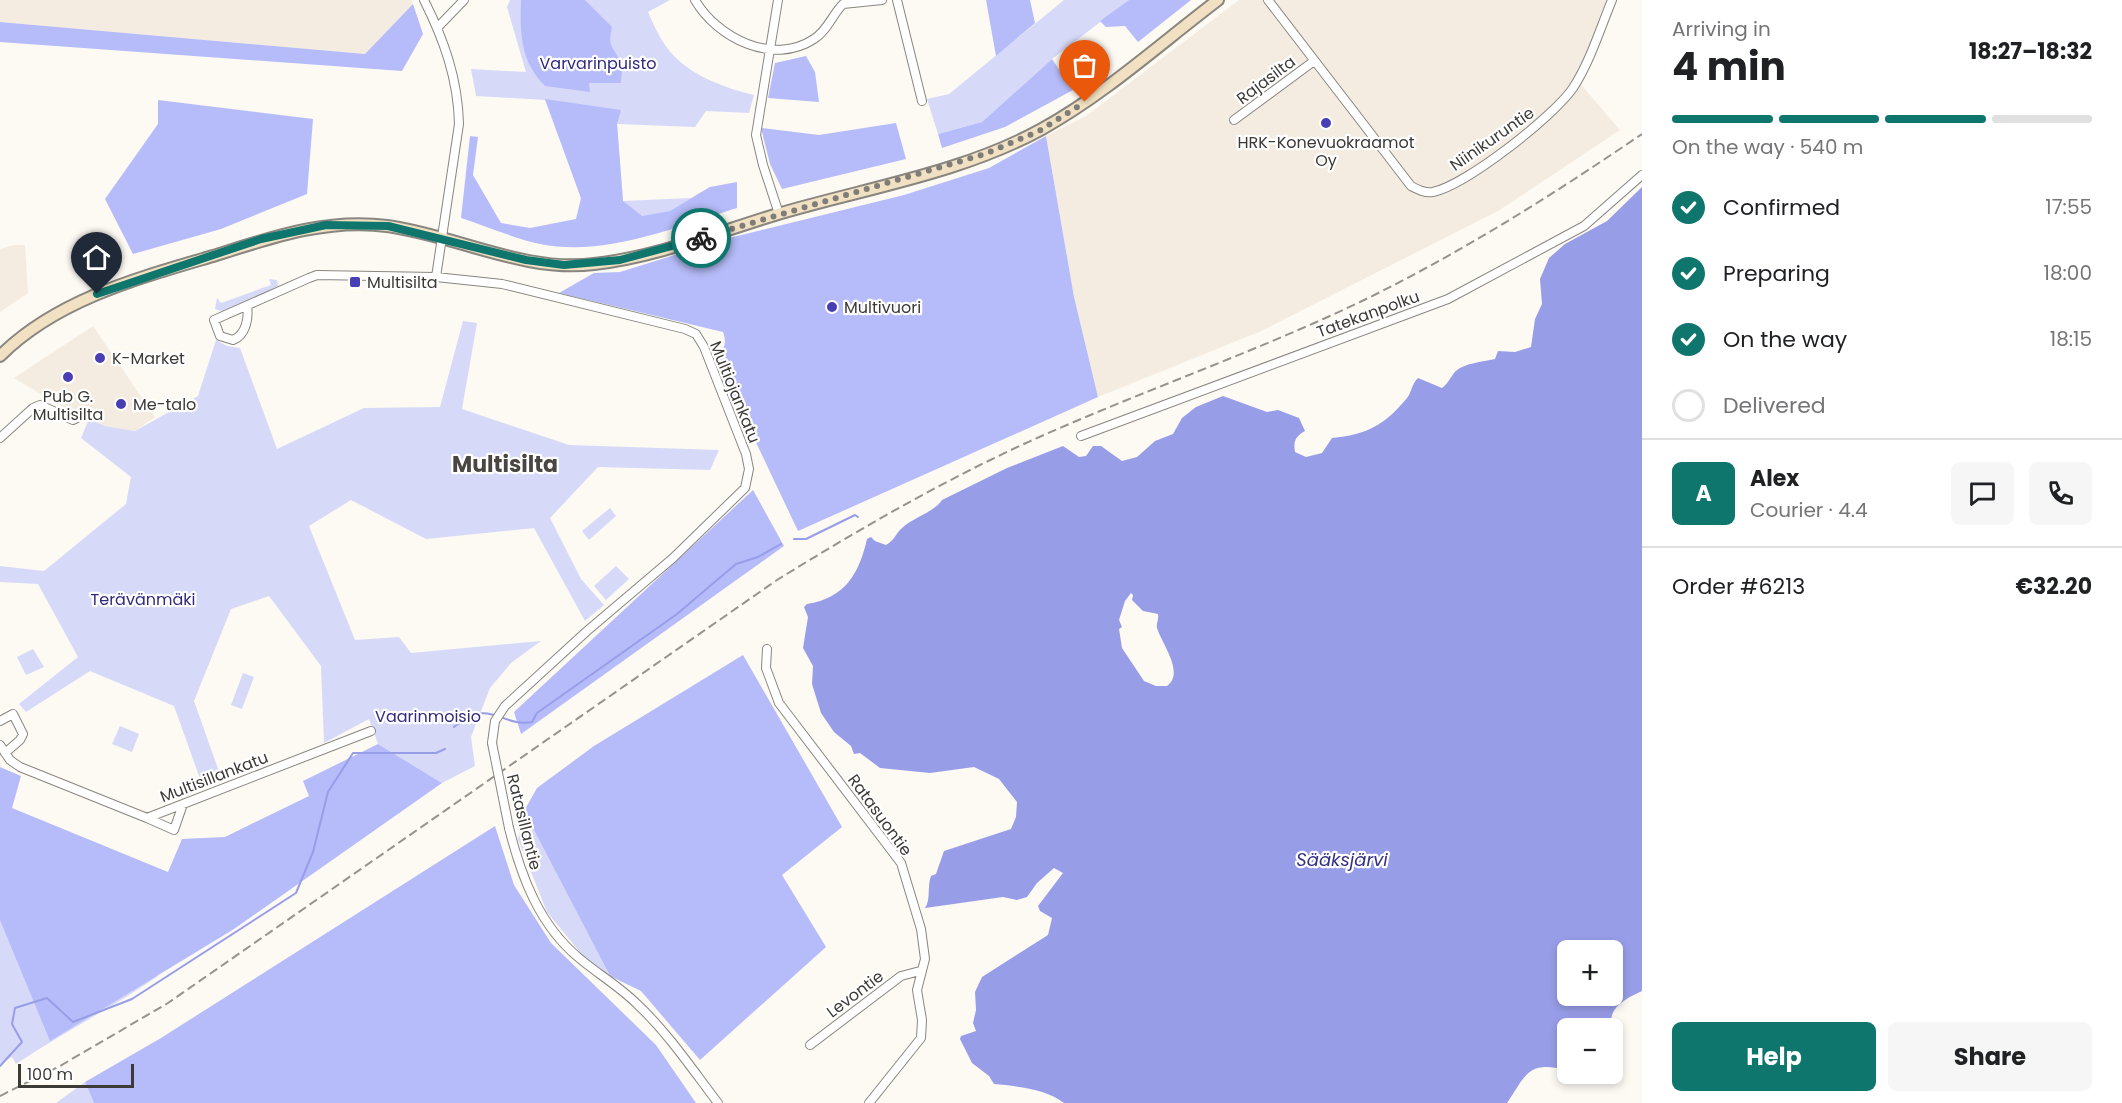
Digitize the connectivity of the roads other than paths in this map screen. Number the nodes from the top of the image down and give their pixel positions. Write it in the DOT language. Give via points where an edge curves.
graph roads {
  1 [pos="424,0"];
  2 [pos="464,0"];
  3 [pos="695,0"];
  4 [pos="778,0"];
  5 [pos="882,0"];
  6 [pos="897,0"];
  7 [pos="1218,0"];
  8 [pos="1268,0"];
  9 [pos="1612,0"];
  10 [pos="437,28"];
  11 [pos="770,49"];
  12 [pos="1314,61"];
  13 [pos="922,101"];
  14 [pos="1234,120"];
  15 [pos="1642,175"];
  16 [pos="779,214"];
  17 [pos="443,238"];
  18 [pos="436,277"];
  19 [pos="247,306"];
  20 [pos="0,356"];
  21 [pos="78,417"];
  22 [pos="1081,436"];
  23 [pos="0,438"];
  24 [pos="568,648"];
  25 [pos="767,649"];
  26 [pos="0,721"];
  27 [pos="371,731"];
  28 [pos="0,745"];
  29 [pos="5,753"];
  30 [pos="183,804"];
  31 [pos="147,818"];
  32 [pos="920,971"];
  33 [pos="810,1045"];
  34 [pos="718,1103"];
  35 [pos="869,1103"];
  1 -- 10 [label="street"];
  2 -- 10 [label="street"];
  3 -- 11 [label="street" via="726,33"];
  4 -- 11 [label="street"];
  5 -- 11 [label="street" via="843,4 814,39 788,49"];
  6 -- 13 [label="street"];
  7 -- 16 [label="main road" via="1098,93 1039,131 985,154"];
  8 -- 12 [label="street, Niinikuruntie"];
  9 -- 12 [label="street, Niinikuruntie" via="1577,80 1562,102 1475,170 1435,191 1424,193 1411,186"];
  10 -- 17 [label="street" via="450,60 459,106"];
  11 -- 16 [label="street" via="756,135"];
  12 -- 14 [label="street, Rajasilta"];
  15 -- 22 [label="street, Tatekanpolku" via="1584,226 1448,299"];
  16 -- 17 [label="main road" via="650,253 580,266 526,260"];
  17 -- 18 [label="street"];
  17 -- 20 [label="main road" via="388,226 348,224 261,239 97,294 31,330"];
  18 -- 19 [label="street, Multiojankatu" via="317,275"];
  18 -- 24 [label="street, Multiojankatu" via="502,284 696,334 746,453 745,488 673,558"];
  19 -- 19 [label="street, Multiojankatu" via="214,320 220,336 233,340 240,336 247,320"];
  21 -- 23 [label="street" via="73,420 40,405"];
  24 -- 34 [label="street, Ratasillantie, bridge" via="505,705 495,721 492,743 522,875 544,918 577,957 635,1001 661,1028"];
  25 -- 32 [label="street, Ratasuontie" via="766,668 779,703 901,863 925,947"];
  26 -- 29 [label="street" via="13,714 23,734"];
  27 -- 30 [label="street, Multisillankatu"];
  28 -- 29 [label="street, Multisillankatu"];
  29 -- 31 [label="street, Multisillankatu" via="20,767"];
  30 -- 31 [label="street, Multisillankatu"];
  30 -- 31 [label="street" via="174,830"];
  32 -- 33 [label="street, Levontie" via="901,976"];
  32 -- 35 [label="street, Ratasuontie" via="917,990 921,1038"];
}
